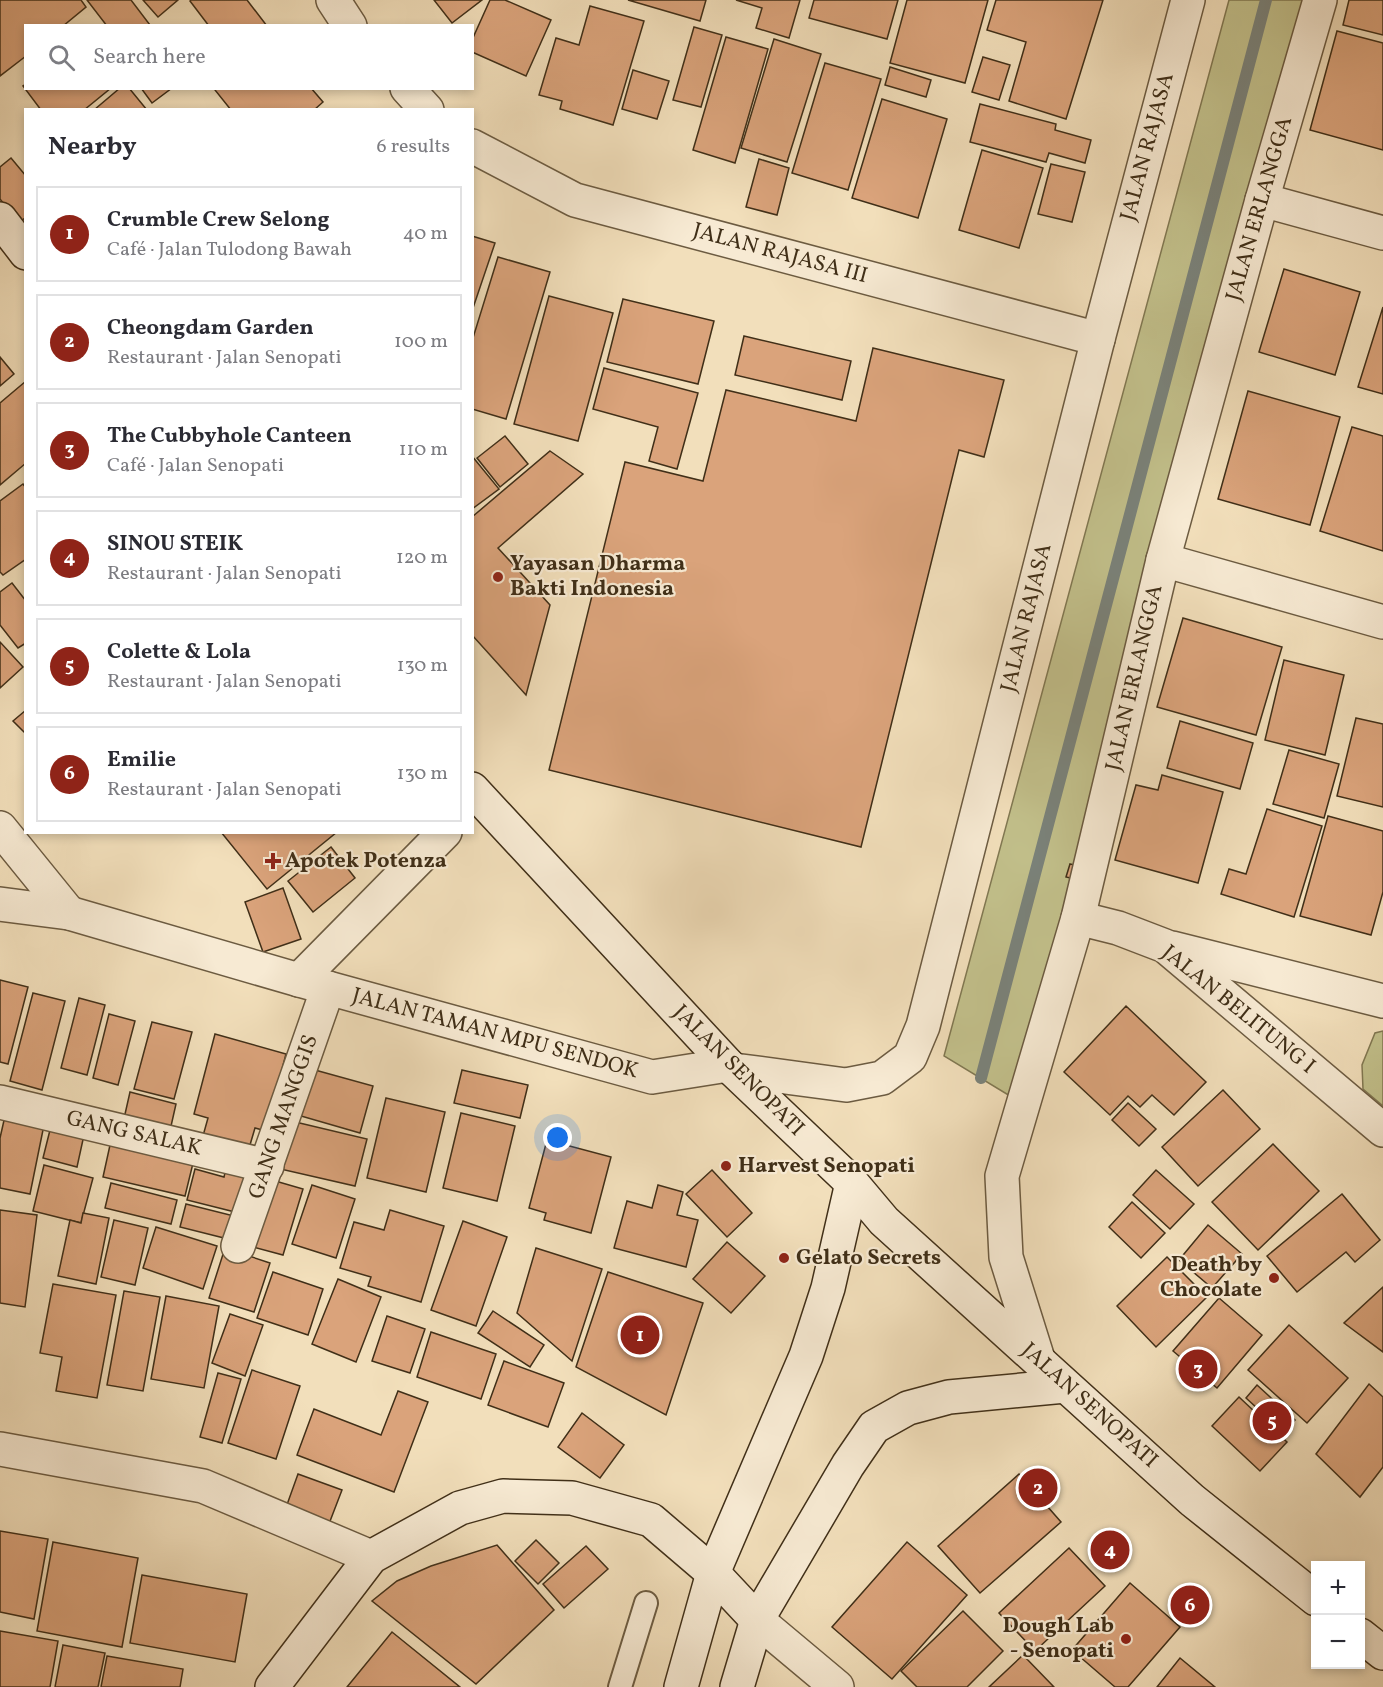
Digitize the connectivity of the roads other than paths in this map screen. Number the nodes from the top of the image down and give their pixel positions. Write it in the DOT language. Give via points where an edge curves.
graph roads {
  1 [pos="333,0"];
  2 [pos="1188,0"];
  3 [pos="1320,0"];
  4 [pos="349,24"];
  5 [pos="409,90"];
  6 [pos="425,108"];
  7 [pos="474,147"];
  8 [pos="1262,200"];
  9 [pos="0,219"];
  10 [pos="1383,233"];
  11 [pos="24,250"];
  12 [pos="1098,339"];
  13 [pos="1163,560"];
  14 [pos="1383,622"];
  15 [pos="475,797"];
  16 [pos="0,828"];
  17 [pos="443,834"];
  18 [pos="0,904"];
  19 [pos="69,913"];
  20 [pos="1078,918"];
  21 [pos="1165,946"];
  22 [pos="314,984"];
  23 [pos="1383,1001"];
  24 [pos="731,1068"];
  25 [pos="0,1102"];
  26 [pos="1383,1130"];
  27 [pos="267,1166"];
  28 [pos="852,1183"];
  29 [pos="238,1246"];
  30 [pos="1038,1359"];
  31 [pos="1065,1386"];
  32 [pos="0,1449"];
  33 [pos="371,1557"];
  34 [pos="713,1573"];
  35 [pos="1311,1595"];
  36 [pos="646,1603"];
  37 [pos="758,1620"];
  38 [pos="1365,1639"];
  39 [pos="1383,1653"];
  40 [pos="272,1687"];
  41 [pos="620,1687"];
  42 [pos="681,1687"];
  43 [pos="737,1687"];
  44 [pos="837,1687"];
  1 -- 4 [label="street"];
  2 -- 12 [label="street, JALAN RAJASA"];
  3 -- 8 [label="street, JALAN ERLANGGA"];
  5 -- 6 [label="street"];
  7 -- 12 [label="street, JALAN RAJASA III" via="575,200"];
  8 -- 10 [label="street"];
  8 -- 13 [label="street, JALAN ERLANGGA"];
  9 -- 11 [label="street"];
  12 -- 24 [label="street, JALAN RAJASA" via="923,1026 910,1057 882,1078 846,1085"];
  13 -- 14 [label="street"];
  13 -- 20 [label="street, JALAN ERLANGGA"];
  15 -- 24 [label="street, JALAN SENOPATI"];
  16 -- 19 [label="street"];
  17 -- 22 [label="street"];
  18 -- 19 [label="street, JALAN TAMAN MPU SENDOK"];
  19 -- 22 [label="street, JALAN TAMAN MPU SENDOK"];
  20 -- 21 [label="street, JALAN BELITUNG I"];
  20 -- 30 [label="street, JALAN ERLANGGA" via="1002,1176 1006,1257"];
  21 -- 23 [label="street"];
  21 -- 26 [label="street, JALAN BELITUNG I"];
  22 -- 24 [label="street, JALAN TAMAN MPU SENDOK" via="652,1077"];
  22 -- 27 [label="street, GANG MANGGIS"];
  24 -- 28 [label="street, JALAN SENOPATI"];
  25 -- 27 [label="street, GANG SALAK"];
  27 -- 29 [label="street, GANG MANGGIS"];
  28 -- 30 [label="street, JALAN SENOPATI" via="884,1221"];
  28 -- 34 [label="street" via="828,1288 806,1356"];
  30 -- 31 [label="street, JALAN SENOPATI"];
  31 -- 35 [label="street, JALAN SENOPATI" via="1192,1500"];
  31 -- 37 [label="street" via="949,1397 908,1408 874,1426"];
  32 -- 33 [label="street" via="203,1486"];
  33 -- 34 [label="street" via="460,1508 502,1496 572,1498 651,1520"];
  33 -- 40 [label="street"];
  34 -- 37 [label="street"];
  34 -- 42 [label="street"];
  36 -- 41 [label="lane"];
  37 -- 43 [label="street"];
  37 -- 44 [label="street"];
  38 -- 39 [label="street"];
}
